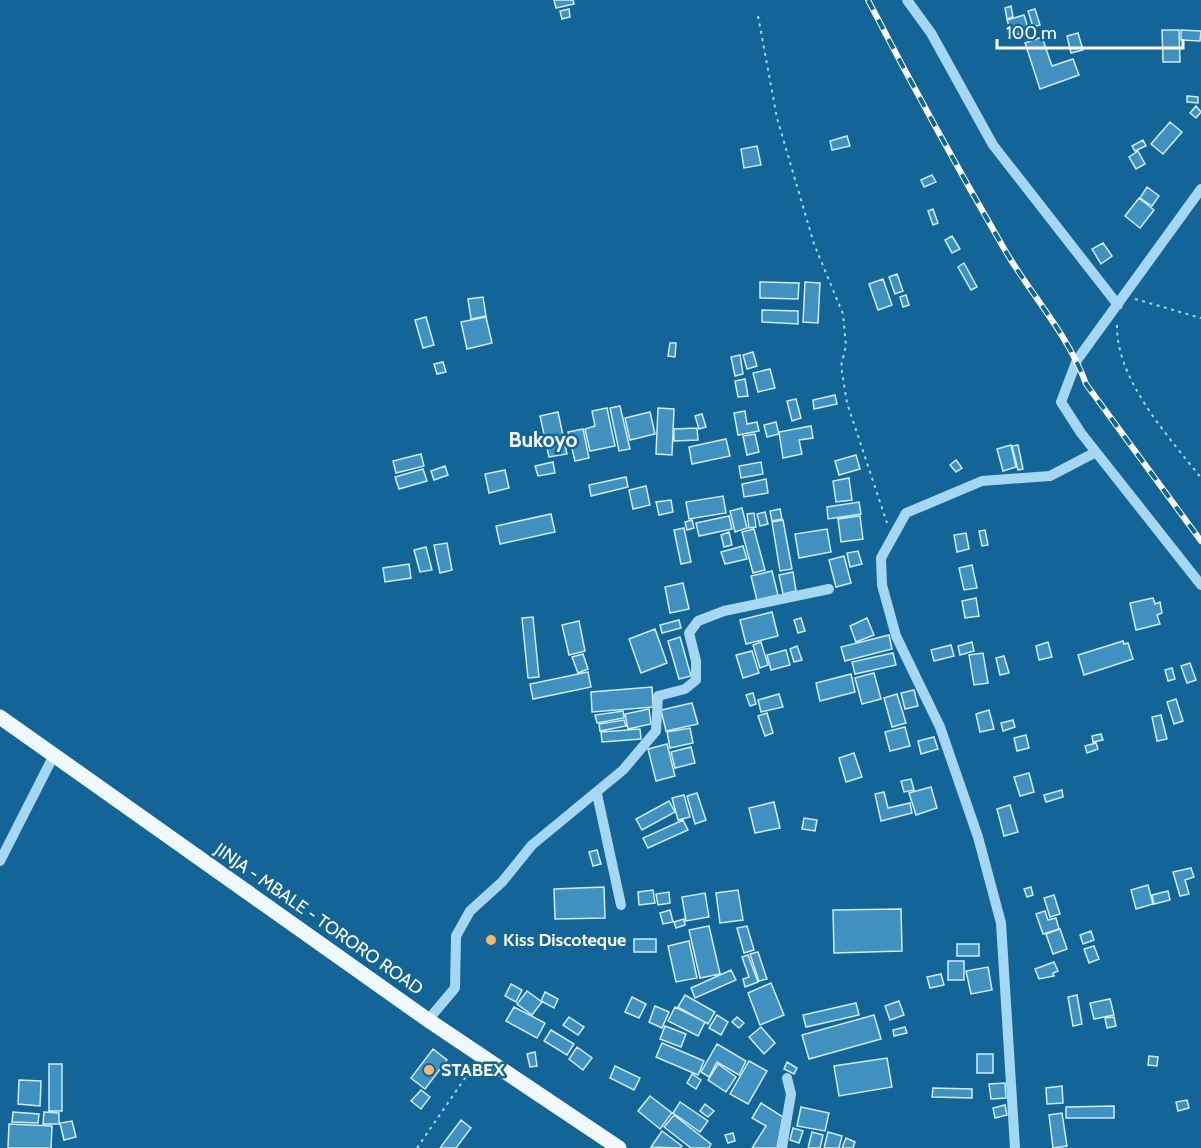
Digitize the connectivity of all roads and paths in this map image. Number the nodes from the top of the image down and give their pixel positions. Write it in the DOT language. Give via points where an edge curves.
graph roads {
  1 [pos="906,0"];
  2 [pos="758,16"];
  3 [pos="1201,189"];
  4 [pos="1121,301"];
  5 [pos="1201,318"];
  6 [pos="1096,452"];
  7 [pos="1201,478"];
  8 [pos="892,537"];
  9 [pos="1201,585"];
  10 [pos="829,589"];
  11 [pos="0,717"];
  12 [pos="54,755"];
  13 [pos="597,794"];
  14 [pos="0,861"];
  15 [pos="621,905"];
  16 [pos="428,1020"];
  17 [pos="481,1056"];
  18 [pos="787,1078"];
  19 [pos="417,1148"];
  20 [pos="620,1148"];
  21 [pos="782,1148"];
  22 [pos="1015,1148"];
  1 -- 4 [label="street" via="931,33 993,145"];
  2 -- 8 [label="path" via="777,118 814,244 843,314 846,346 842,366 847,404"];
  3 -- 4 [label="street"];
  4 -- 5 [label="path"];
  4 -- 6 [label="street" via="1077,360 1061,402"];
  4 -- 7 [label="path" via="1117,337 1129,373 1147,408"];
  6 -- 8 [label="street" via="1050,476 982,480 906,513"];
  6 -- 9 [label="street"];
  8 -- 22 [label="street" via="881,558 882,585 896,636 940,727 978,837 1001,923"];
  10 -- 13 [label="street" via="724,611 698,621 689,633 696,680 685,688 658,696 656,731"];
  11 -- 12 [label="main road, JINJA - MBALE - TORORO ROAD"];
  12 -- 14 [label="street"];
  12 -- 16 [label="main road, JINJA - MBALE - TORORO ROAD"];
  13 -- 15 [label="street"];
  13 -- 16 [label="street" via="532,845 502,882 470,911 456,936 455,988"];
  16 -- 17 [label="main road, JINJA - MBALE - TORORO ROAD"];
  17 -- 19 [label="path"];
  17 -- 20 [label="main road, JINJA - MBALE - TORORO ROAD"];
  18 -- 21 [label="street" via="791,1094"];
}
